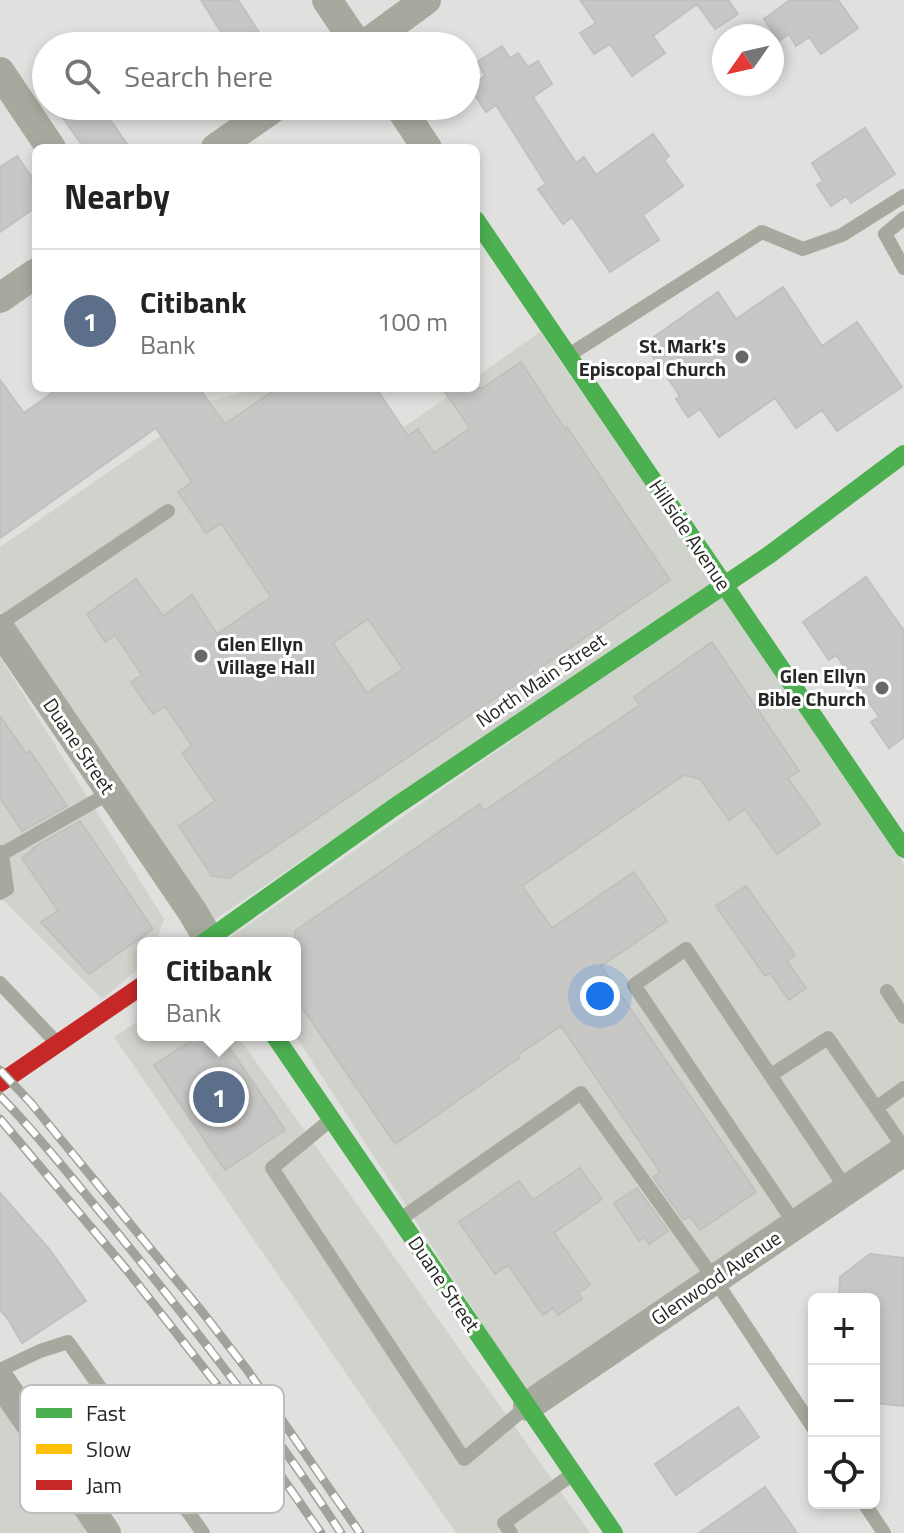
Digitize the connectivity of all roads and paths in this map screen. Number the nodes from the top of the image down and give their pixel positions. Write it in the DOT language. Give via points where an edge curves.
graph roads {
  1 [pos="327,0"];
  2 [pos="426,0"];
  3 [pos="350,32"];
  4 [pos="380,32"];
  5 [pos="0,72"];
  6 [pos="32,120"];
  7 [pos="32,120"];
  8 [pos="256,120"];
  9 [pos="408,120"];
  10 [pos="48,144"];
  11 [pos="222,144"];
  12 [pos="424,144"];
  13 [pos="904,196"];
  14 [pos="904,218"];
  15 [pos="480,226"];
  16 [pos="904,268"];
  17 [pos="32,276"];
  18 [pos="0,298"];
  19 [pos="568,356"];
  20 [pos="904,454"];
  21 [pos="168,511"];
  22 [pos="724,584"];
  23 [pos="0,626"];
  24 [pos="111,792"];
  25 [pos="904,849"];
  26 [pos="1,853"];
  27 [pos="0,893"];
  28 [pos="205,937"];
  29 [pos="215,937"];
  30 [pos="0,983"];
  31 [pos="137,989"];
  32 [pos="887,991"];
  33 [pos="904,1017"];
  34 [pos="278,1041"];
  35 [pos="57,1044"];
  36 [pos="771,1075"];
  37 [pos="0,1083"];
  38 [pos="904,1088"];
  39 [pos="876,1108"];
  40 [pos="332,1119"];
  41 [pos="904,1149"];
  42 [pos="847,1190"];
  43 [pos="400,1219"];
  44 [pos="795,1224"];
  45 [pos="715,1280"];
  46 [pos="0,1370"];
  47 [pos="0,1380"];
  48 [pos="98,1385"];
  49 [pos="528,1406"];
  50 [pos="20,1409"];
  51 [pos="808,1420"];
  52 [pos="574,1474"];
  53 [pos="868,1509"];
  54 [pos="92,1513"];
  55 [pos="189,1513"];
  56 [pos="106,1533"];
  57 [pos="203,1533"];
  58 [pos="511,1533"];
  59 [pos="614,1533"];
  60 [pos="884,1533"];
  1 -- 3 [label="street"];
  2 -- 4 [label="street"];
  5 -- 6 [label="street"];
  7 -- 10 [label="street"];
  8 -- 11 [label="street"];
  9 -- 12 [label="street"];
  13 -- 19 [label="lane" via="842,235 803,249 762,232"];
  14 -- 16 [label="lane" via="885,234"];
  15 -- 19 [label="street, Hillside Avenue"];
  17 -- 18 [label="street"];
  19 -- 22 [label="street, Hillside Avenue"];
  20 -- 22 [label="street, North Main Street"];
  21 -- 23 [label="lane"];
  22 -- 25 [label="street, Hillside Avenue"];
  22 -- 29 [label="street, North Main Street" via="393,808"];
  23 -- 24 [label="street, Duane Street"];
  24 -- 26 [label="lane"];
  24 -- 28 [label="street, Duane Street"];
  26 -- 27 [label="lane" via="7,889"];
  30 -- 35 [label="lane"];
  31 -- 35 [label="street"];
  32 -- 33 [label="lane"];
  34 -- 40 [label="street, Duane Street"];
  35 -- 37 [label="street"];
  36 -- 39 [label="lane" via="828,1038"];
  36 -- 42 [label="lane"];
  36 -- 44 [label="lane" via="686,949 634,985"];
  38 -- 39 [label="lane"];
  39 -- 41 [label="lane"];
  40 -- 43 [label="street, Duane Street"];
  40 -- 49 [label="lane" via="272,1168 464,1459"];
  41 -- 42 [label="street, Glenwood Avenue"];
  42 -- 44 [label="street, Glenwood Avenue"];
  43 -- 45 [label="lane" via="581,1093"];
  43 -- 49 [label="street, Duane Street"];
  44 -- 45 [label="street, Glenwood Avenue"];
  45 -- 49 [label="street, Glenwood Avenue"];
  45 -- 51 [label="lane"];
  46 -- 48 [label="lane" via="68,1342"];
  47 -- 50 [label="street"];
  49 -- 52 [label="street, Duane Street"];
  52 -- 58 [label="lane" via="504,1523"];
  52 -- 59 [label="street, Duane Street"];
  53 -- 60 [label="lane"];
  54 -- 56 [label="street"];
  55 -- 57 [label="lane"];
}
